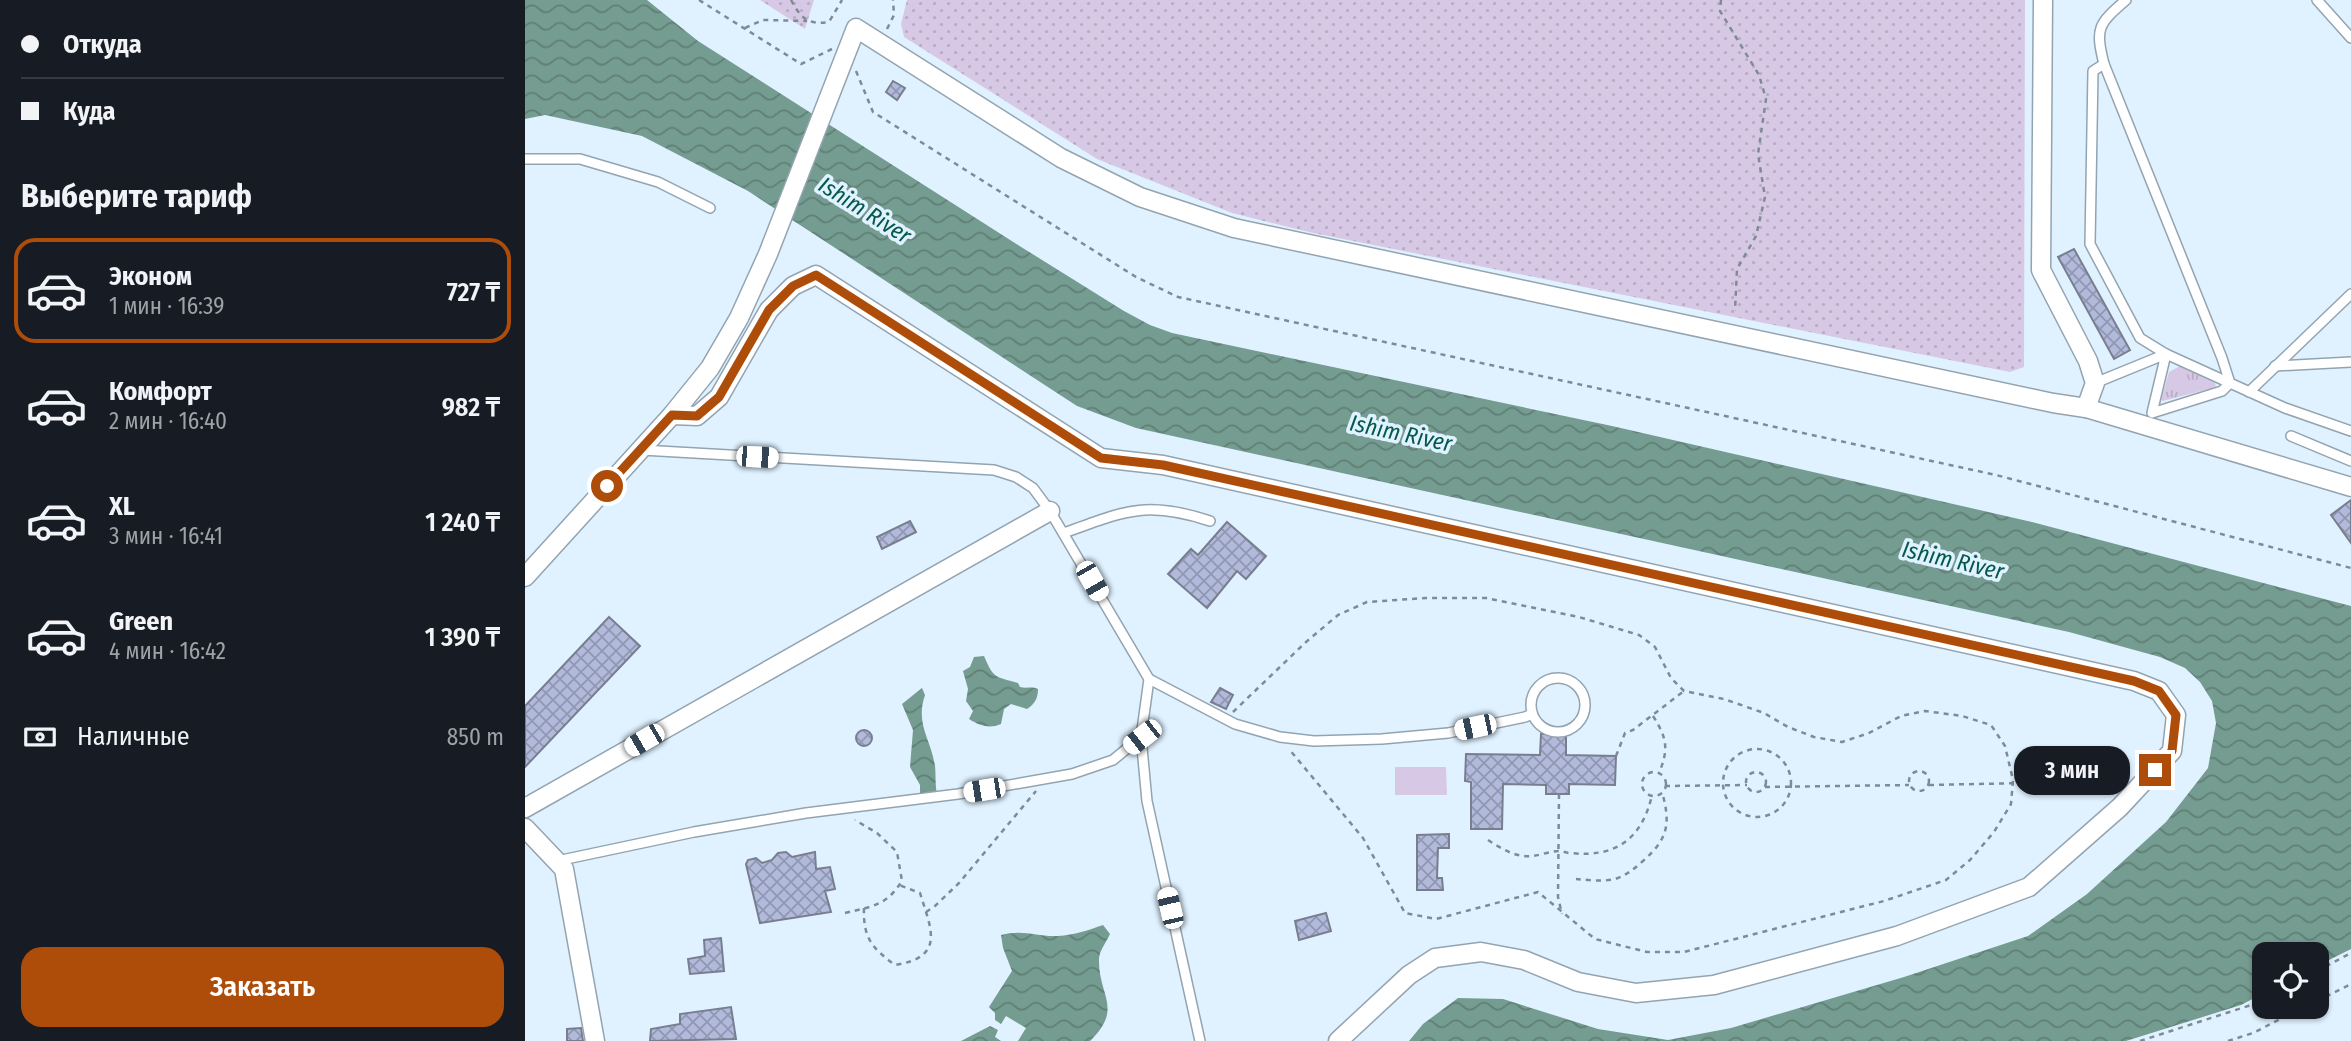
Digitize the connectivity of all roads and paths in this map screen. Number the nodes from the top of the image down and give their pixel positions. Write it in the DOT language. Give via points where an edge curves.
graph roads {
  1 [pos="699,0"];
  2 [pos="791,0"];
  3 [pos="842,0"];
  4 [pos="894,0"];
  5 [pos="1721,0"];
  6 [pos="2043,0"];
  7 [pos="2126,0"];
  8 [pos="2317,0"];
  9 [pos="810,21"];
  10 [pos="745,29"];
  11 [pos="2351,38"];
  12 [pos="882,42"];
  13 [pos="838,56"];
  14 [pos="2104,64"];
  15 [pos="860,80"];
  16 [pos="525,159"];
  17 [pos="710,208"];
  18 [pos="2351,294"];
  19 [pos="1735,311"];
  20 [pos="2166,354"];
  21 [pos="2351,362"];
  22 [pos="2275,366"];
  23 [pos="2095,383"];
  24 [pos="2230,383"];
  25 [pos="2249,392"];
  26 [pos="2086,408"];
  27 [pos="672,415"];
  28 [pos="2351,431"];
  29 [pos="2291,436"];
  30 [pos="640,450"];
  31 [pos="2351,461"];
  32 [pos="2351,487"];
  33 [pos="1050,511"];
  34 [pos="1209,521"];
  35 [pos="1064,533"];
  36 [pos="2351,568"];
  37 [pos="525,577"];
  38 [pos="1149,679"];
  39 [pos="1684,691"];
  40 [pos="1532,714"];
  41 [pos="1653,716"];
  42 [pos="1225,719"];
  43 [pos="1142,737"];
  44 [pos="1280,737"];
  45 [pos="1616,756"];
  46 [pos="1659,773"];
  47 [pos="1044,779"];
  48 [pos="2072,782"];
  49 [pos="2013,783"];
  50 [pos="1723,785"];
  51 [pos="1747,785"];
  52 [pos="1909,785"];
  53 [pos="1929,785"];
  54 [pos="1665,786"];
  55 [pos="1791,786"];
  56 [pos="1765,787"];
  57 [pos="1662,792"];
  58 [pos="1559,793"];
  59 [pos="1652,795"];
  60 [pos="525,808"];
  61 [pos="832,810"];
  62 [pos="525,828"];
  63 [pos="1488,840"];
  64 [pos="1559,851"];
  65 [pos="557,861"];
  66 [pos="1576,879"];
  67 [pos="899,885"];
  68 [pos="864,908"];
  69 [pos="926,912"];
  70 [pos="845,913"];
  71 [pos="1562,914"];
  72 [pos="2351,953"];
  73 [pos="2329,965"];
  74 [pos="2351,984"];
  75 [pos="2329,995"];
  76 [pos="2252,1004"];
  77 [pos="2280,1019"];
  78 [pos="595,1041"];
  79 [pos="1200,1041"];
  80 [pos="1338,1041"];
  81 [pos="2140,1041"];
  82 [pos="2228,1041"];
  1 -- 10 [label="path"];
  2 -- 9 [label="path" via="799,15"];
  3 -- 9 [label="path" via="829,22"];
  4 -- 12 [label="path" via="894,15"];
  5 -- 19 [label="path" via="1720,11 1759,75 1766,99 1758,154 1765,197 1756,236 1737,269"];
  6 -- 23 [label="street" via="2041,270"];
  7 -- 14 [label="lane" via="2099,28"];
  8 -- 11 [label="lane"];
  9 -- 10 [label="path" via="764,20"];
  10 -- 13 [label="path" via="801,64"];
  12 -- 13 [label="street" via="856,28"];
  12 -- 26 [label="street" via="1061,158 1140,197 1234,228"];
  13 -- 27 [label="street" via="768,254 739,318 711,368"];
  14 -- 20 [label="lane" via="2093,71 2089,244 2140,338"];
  14 -- 24 [label="lane"];
  15 -- 36 [label="path" via="873,112 1136,277 1178,297 1996,475"];
  16 -- 17 [label="lane" via="580,159 658,182"];
  18 -- 22 [label="lane"];
  20 -- 23 [label="lane"];
  20 -- 24 [label="lane"];
  20 -- 24 [label="lane" via="2152,413 2222,391"];
  21 -- 22 [label="lane"];
  22 -- 25 [label="lane"];
  23 -- 26 [label="street"];
  24 -- 25 [label="lane"];
  25 -- 28 [label="lane"];
  26 -- 32 [label="street"];
  27 -- 30 [label="street"];
  27 -- 80 [label="street" via="697,416 719,397 769,310 793,286 816,275 1101,458 1163,465 2134,681 2159,691 2176,715 2172,751 2120,807 2029,887 1897,936 1714,985 1636,993 1578,982 1524,960 1481,952 1435,958 1409,975"];
  29 -- 31 [label="lane"];
  30 -- 33 [label="lane" via="994,470 1033,488"];
  30 -- 37 [label="street"];
  33 -- 35 [label="lane"];
  33 -- 60 [label="street"];
  34 -- 35 [label="lane" via="1183,512 1140,509"];
  35 -- 38 [label="lane"];
  38 -- 42 [label="lane"];
  38 -- 43 [label="lane"];
  39 -- 41 [label="path"];
  39 -- 42 [label="path" via="1671,678 1655,647 1639,635 1486,598 1426,598 1367,602 1338,615"];
  39 -- 49 [label="path" via="1724,699 1814,737 1842,742 1901,716 1925,711 1962,716 1991,725 2005,746"];
  40 -- 40 [label="lane" via="1540,726 1555,732 1570,730 1581,720 1585,705 1581,690 1569,680 1554,678 1540,685 1532,698"];
  40 -- 44 [label="lane" via="1448,733 1328,740"];
  41 -- 45 [label="path" via="1625,733"];
  41 -- 46 [label="path" via="1662,729 1667,755"];
  42 -- 44 [label="lane"];
  43 -- 47 [label="lane" via="1113,760"];
  43 -- 79 [label="lane" via="1147,801"];
  44 -- 71 [label="path" via="1363,838 1405,913 1436,919 1538,892"];
  46 -- 54 [label="path"];
  46 -- 59 [label="path" via="1645,775 1642,782"];
  47 -- 61 [label="lane"];
  47 -- 69 [label="path" via="959,883"];
  48 -- 49 [label="path"];
  49 -- 53 [label="path"];
  49 -- 71 [label="path" via="2011,804 1970,860 1946,880 1884,901 1684,952 1647,952 1595,939"];
  50 -- 51 [label="path"];
  50 -- 54 [label="path"];
  50 -- 55 [label="path" via="1731,806 1751,817 1773,813 1782,806"];
  50 -- 55 [label="path" via="1724,774 1736,756 1757,749 1768,751 1786,765"];
  51 -- 56 [label="path" via="1758,792"];
  51 -- 56 [label="path" via="1747,778 1758,772 1764,776"];
  52 -- 53 [label="path" via="1919,792"];
  52 -- 53 [label="path" via="1909,778 1919,771 1929,778"];
  52 -- 55 [label="path"];
  54 -- 57 [label="path"];
  55 -- 56 [label="path"];
  57 -- 59 [label="path"];
  57 -- 66 [label="path" via="1667,824 1663,841 1651,854 1631,872 1613,879"];
  58 -- 64 [label="path"];
  59 -- 64 [label="path" via="1640,827 1617,849"];
  61 -- 65 [label="lane" via="694,832"];
  61 -- 67 [label="path" via="877,833 897,852"];
  62 -- 65 [label="street"];
  63 -- 64 [label="path" via="1509,853 1529,856"];
  64 -- 71 [label="path"];
  65 -- 78 [label="street" via="564,869"];
  67 -- 68 [label="path" via="891,898"];
  67 -- 69 [label="path" via="920,892"];
  68 -- 69 [label="path" via="863,923 870,943 895,965 914,962 928,949 933,934"];
  68 -- 70 [label="path"];
  72 -- 73 [label="path"];
  74 -- 75 [label="path"];
  76 -- 81 [label="path"];
  77 -- 82 [label="path"];
}
